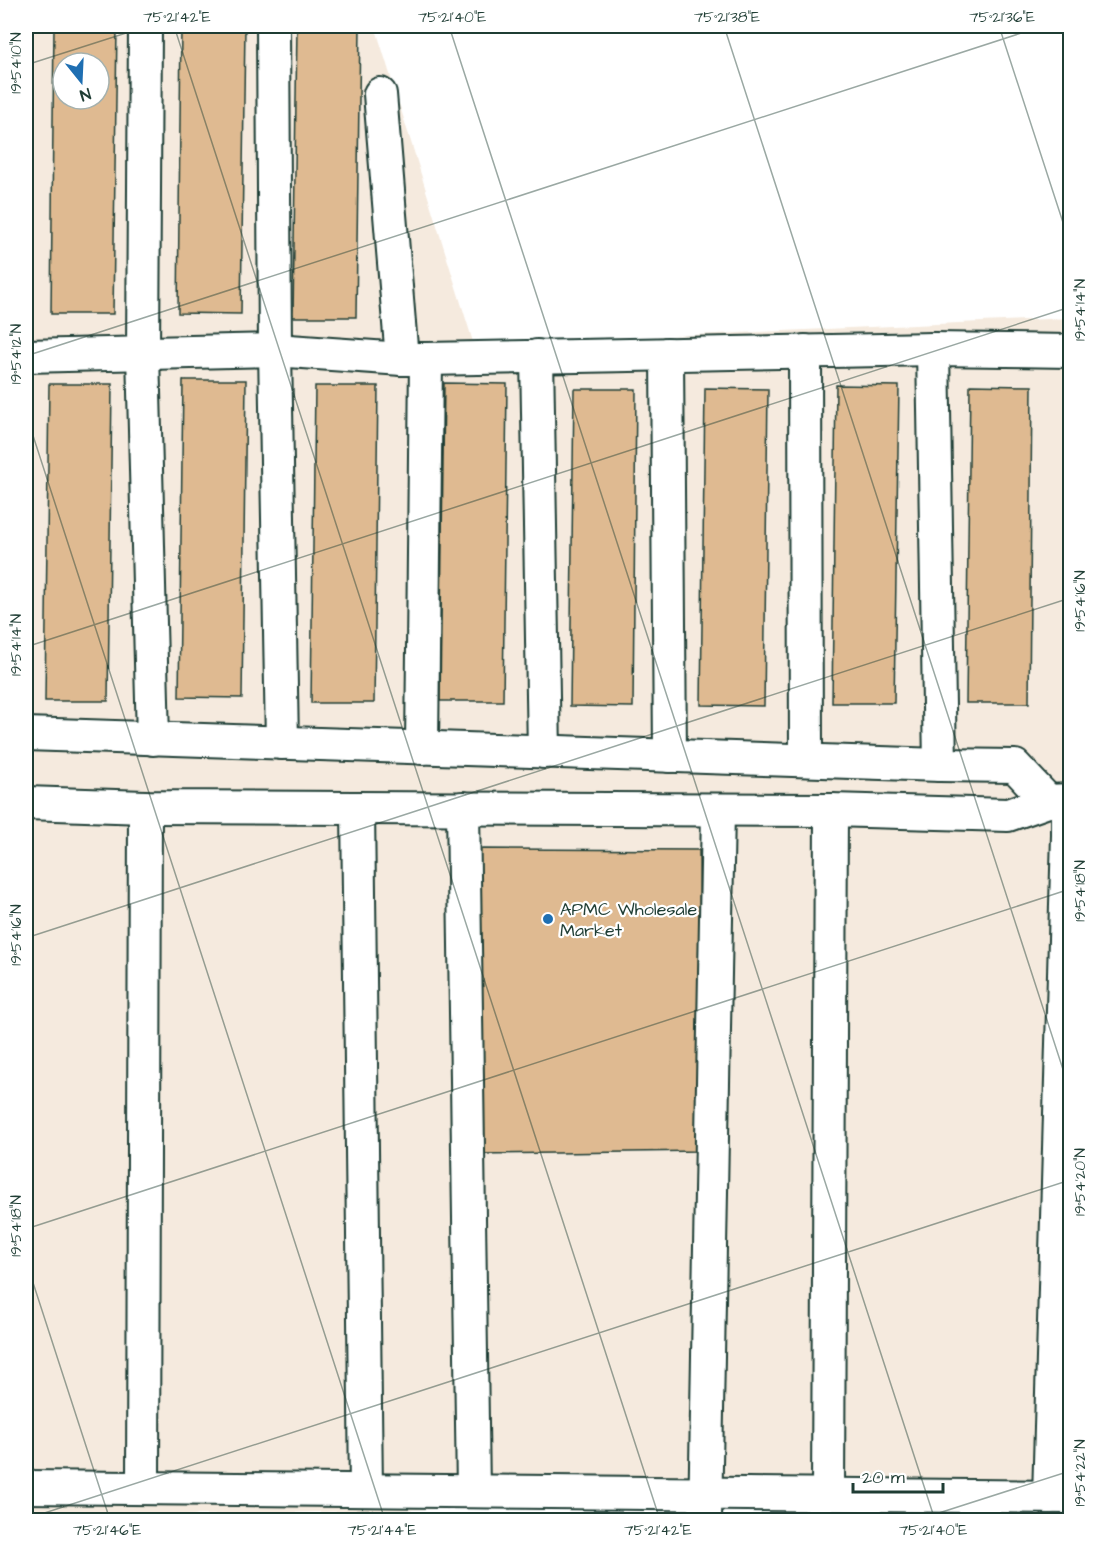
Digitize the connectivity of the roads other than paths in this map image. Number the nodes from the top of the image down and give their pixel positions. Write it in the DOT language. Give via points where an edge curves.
graph roads {
  1 [pos="145,26"];
  2 [pos="273,26"];
  3 [pos="380,94"];
  4 [pos="933,349"];
  5 [pos="275,350"];
  6 [pos="805,351"];
  7 [pos="1071,351"];
  8 [pos="143,353"];
  9 [pos="667,354"];
  10 [pos="26,356"];
  11 [pos="537,356"];
  12 [pos="414,359"];
  13 [pos="26,734"];
  14 [pos="153,739"];
  15 [pos="282,743"];
  16 [pos="422,748"];
  17 [pos="544,752"];
  18 [pos="670,756"];
  19 [pos="806,760"];
  20 [pos="940,765"];
  21 [pos="1064,801"];
  22 [pos="26,803"];
  23 [pos="145,807"];
  24 [pos="358,808"];
  25 [pos="463,808"];
  26 [pos="718,810"];
  27 [pos="831,810"];
  28 [pos="26,1487"];
  29 [pos="143,1488"];
  30 [pos="366,1490"];
  31 [pos="472,1491"];
  32 [pos="828,1494"];
  33 [pos="1060,1497"];
  34 [pos="706,1507"];
  1 -- 8 [label="street"];
  2 -- 5 [label="street"];
  3 -- 12 [label="street"];
  4 -- 6 [label="street"];
  4 -- 7 [label="street"];
  4 -- 20 [label="street"];
  5 -- 8 [label="street"];
  5 -- 12 [label="street"];
  5 -- 15 [label="street"];
  6 -- 9 [label="street"];
  6 -- 19 [label="street"];
  8 -- 10 [label="street"];
  8 -- 14 [label="street"];
  9 -- 11 [label="street"];
  9 -- 18 [label="street"];
  11 -- 12 [label="street"];
  11 -- 17 [label="street"];
  12 -- 16 [label="street"];
  13 -- 14 [label="street"];
  14 -- 15 [label="street"];
  15 -- 16 [label="street"];
  16 -- 17 [label="street"];
  17 -- 18 [label="street"];
  18 -- 19 [label="street"];
  19 -- 20 [label="street"];
  20 -- 21 [label="street" via="1015,766"];
  21 -- 27 [label="street" via="1008,815"];
  21 -- 33 [label="street" via="1068,847"];
  22 -- 23 [label="street"];
  23 -- 24 [label="street"];
  23 -- 29 [label="street"];
  24 -- 25 [label="street"];
  24 -- 30 [label="street"];
  25 -- 26 [label="street"];
  25 -- 31 [label="street"];
  26 -- 27 [label="street"];
  26 -- 34 [label="street"];
  27 -- 32 [label="street"];
  28 -- 29 [label="street"];
  29 -- 30 [label="street"];
  30 -- 31 [label="street"];
  31 -- 34 [label="street"];
  32 -- 33 [label="street"];
  32 -- 34 [label="street"];
}
